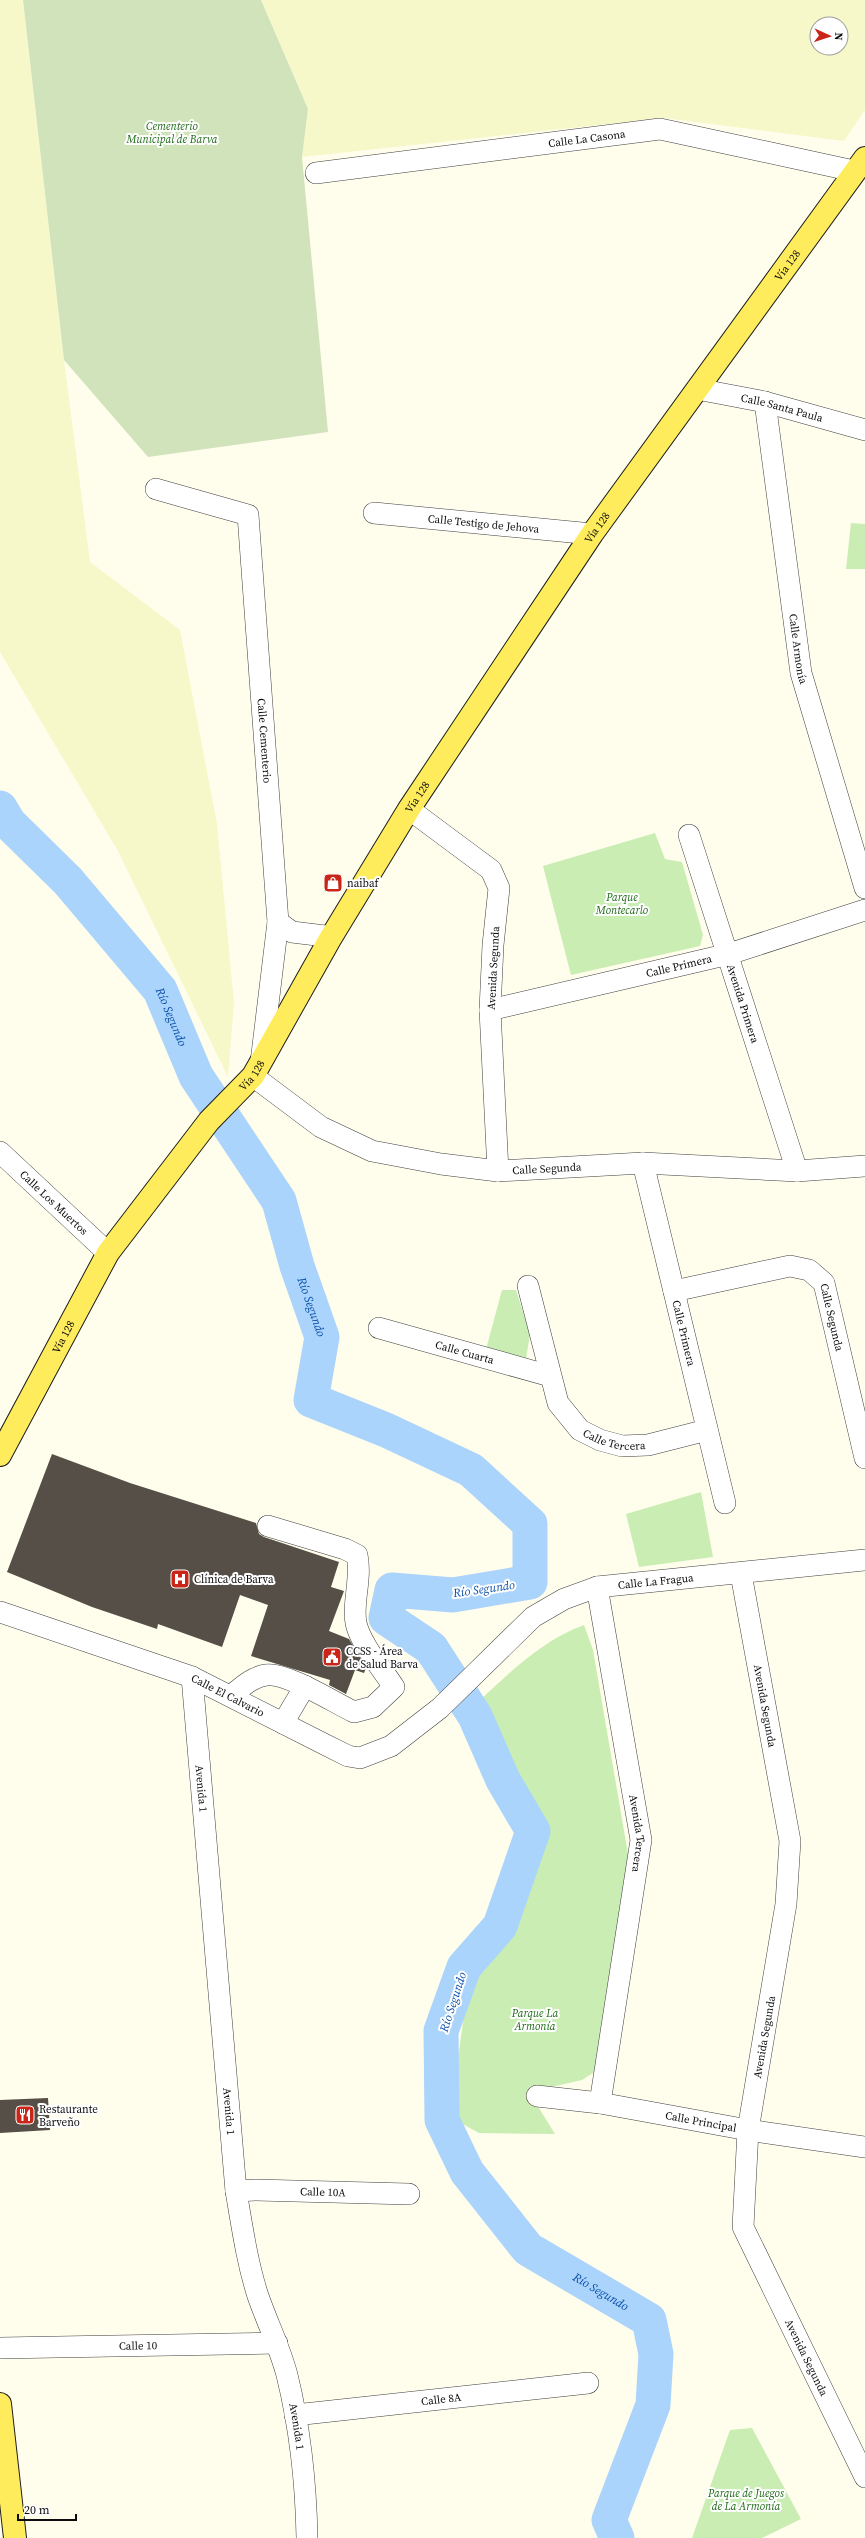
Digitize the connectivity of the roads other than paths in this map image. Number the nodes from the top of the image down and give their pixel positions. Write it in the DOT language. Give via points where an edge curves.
graph roads {
  1 [pos="860,164"];
  2 [pos="316,173"];
  3 [pos="697,389"];
  4 [pos="765,402"];
  5 [pos="865,430"];
  6 [pos="156,489"];
  7 [pos="374,513"];
  8 [pos="592,534"];
  9 [pos="409,809"];
  10 [pos="689,835"];
  11 [pos="865,888"];
  12 [pos="865,910"];
  13 [pos="278,922"];
  14 [pos="330,939"];
  15 [pos="729,954"];
  16 [pos="490,1010"];
  17 [pos="252,1076"];
  18 [pos="0,1152"];
  19 [pos="643,1163"];
  20 [pos="865,1166"];
  21 [pos="498,1171"];
  22 [pos="797,1171"];
  23 [pos="108,1253"];
  24 [pos="528,1286"];
  25 [pos="674,1291"];
  26 [pos="379,1328"];
  27 [pos="550,1376"];
  28 [pos="707,1430"];
  29 [pos="2,1448"];
  30 [pos="865,1458"];
  31 [pos="725,1503"];
  32 [pos="268,1526"];
  33 [pos="865,1560"];
  34 [pos="741,1574"];
  35 [pos="597,1587"];
  36 [pos="0,1612"];
  37 [pos="192,1677"];
  38 [pos="304,1686"];
  39 [pos="232,1695"];
  40 [pos="440,1708"];
  41 [pos="283,1723"];
  42 [pos="537,2096"];
  43 [pos="600,2103"];
  44 [pos="748,2130"];
  45 [pos="865,2147"];
  46 [pos="236,2192"];
  47 [pos="409,2194"];
  48 [pos="277,2343"];
  49 [pos="0,2348"];
  50 [pos="588,2383"];
  51 [pos="0,2404"];
  52 [pos="295,2415"];
  53 [pos="865,2477"];
  54 [pos="15,2538"];
  55 [pos="307,2538"];
  1 -- 2 [label="street, Calle La Casona" via="660,129"];
  1 -- 3 [label="main road, Vía 128"];
  3 -- 4 [label="street, Calle Santa Paula"];
  3 -- 8 [label="main road, Vía 128"];
  4 -- 5 [label="street, Calle Santa Paula"];
  4 -- 11 [label="street, Calle Armonía" via="801,673"];
  6 -- 13 [label="street, Calle Cementerio" via="248,515"];
  7 -- 8 [label="street, Calle Testigo de Jehova"];
  8 -- 9 [label="main road, Vía 128"];
  9 -- 14 [label="main road, Vía 128"];
  9 -- 16 [label="street, Avenida Segunda" via="491,870 499,888"];
  10 -- 15 [label="street, Avenida Primera"];
  12 -- 15 [label="street, Calle Primera"];
  13 -- 14 [label="street" via="292,932 325,936"];
  13 -- 17 [label="street, Calle Cementerio"];
  14 -- 17 [label="main road, Vía 128"];
  15 -- 16 [label="street, Calle Primera"];
  15 -- 22 [label="street, Avenida Primera"];
  16 -- 21 [label="street, Avenida Segunda"];
  17 -- 21 [label="street, Calle Segunda" via="321,1126 372,1151"];
  17 -- 23 [label="main road, Vía 128" via="209,1121"];
  18 -- 23 [label="street, Calle Los Muertos"];
  19 -- 21 [label="street, Calle Segunda"];
  19 -- 22 [label="street, Calle Segunda"];
  19 -- 25 [label="street, Calle Primera"];
  20 -- 22 [label="street, Calle Segunda"];
  23 -- 29 [label="main road, Vía 128"];
  24 -- 27 [label="street, Calle Tercera"];
  25 -- 28 [label="street, Calle Primera"];
  25 -- 30 [label="street, Calle Segunda" via="790,1266 810,1270 824,1284"];
  26 -- 27 [label="street, Calle Cuarta"];
  27 -- 28 [label="street, Calle Tercera" via="558,1403 569,1418 580,1430 600,1440 622,1446 648,1445"];
  28 -- 31 [label="street, Calle Primera"];
  32 -- 38 [label="street" via="357,1555 360,1571 356,1623 363,1640 394,1687 373,1707 354,1712"];
  33 -- 34 [label="street, Calle La Fragua"];
  34 -- 35 [label="street, Calle La Fragua"];
  34 -- 44 [label="street, Avenida Segunda" via="790,1841 786,1904"];
  35 -- 40 [label="street, Calle La Fragua" via="564,1599 533,1617"];
  35 -- 43 [label="street, Avenida Tercera" via="641,1840"];
  36 -- 37 [label="street, Calle El Calvario"];
  37 -- 39 [label="street, Calle El Calvario"];
  37 -- 46 [label="street, Avenida 1"];
  38 -- 39 [label="street" via="276,1675 265,1675 252,1680"];
  38 -- 41 [label="street"];
  39 -- 41 [label="street, Calle El Calvario"];
  40 -- 41 [label="street, Calle El Calvario" via="391,1746 360,1758 348,1756"];
  42 -- 43 [label="street, Calle Principal"];
  43 -- 44 [label="street, Calle Principal"];
  44 -- 45 [label="street, Calle Principal"];
  44 -- 53 [label="street, Avenida Segunda" via="743,2227"];
  46 -- 47 [label="street, Calle 10A" via="256,2190"];
  46 -- 48 [label="street, Avenida 1" via="244,2241 258,2296"];
  48 -- 49 [label="street, Calle 10"];
  48 -- 52 [label="street, Avenida 1" via="287,2374"];
  50 -- 52 [label="street, Calle 8A"];
  51 -- 54 [label="main road"];
  52 -- 55 [label="street, Avenida 1" via="306,2494"];
}
